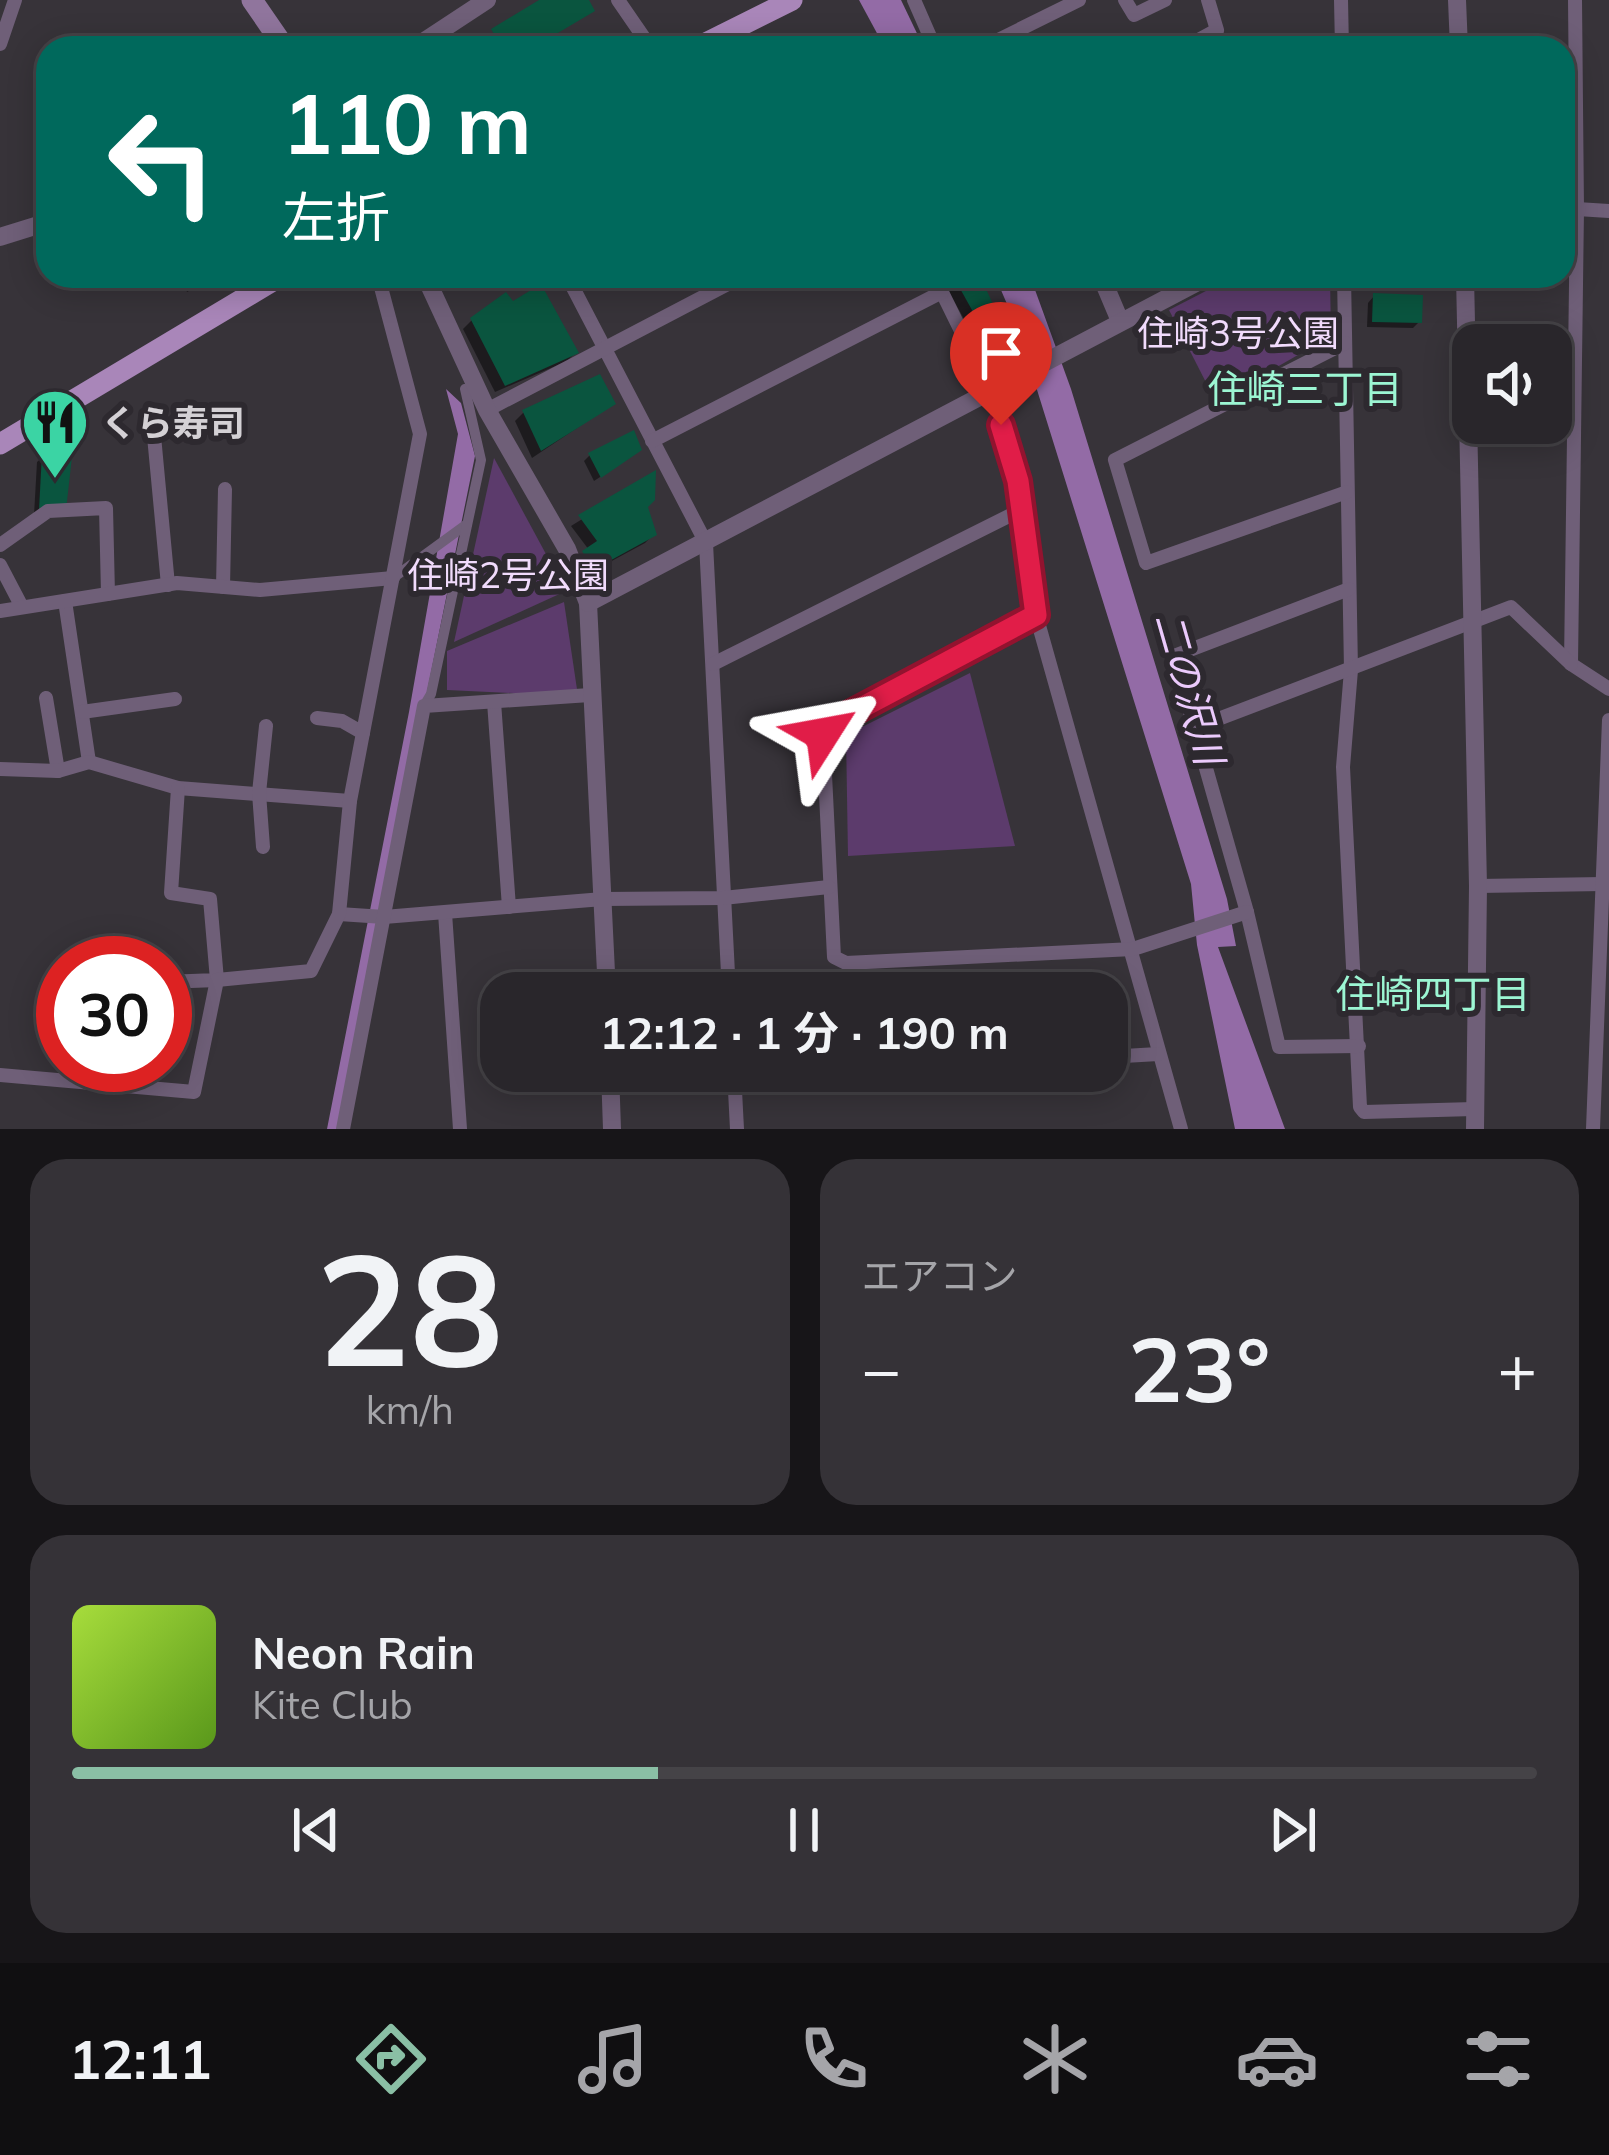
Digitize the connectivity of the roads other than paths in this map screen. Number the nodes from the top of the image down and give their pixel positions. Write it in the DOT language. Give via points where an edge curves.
graph roads {
  1 [pos="14,0"];
  2 [pos="252,0"];
  3 [pos="618,0"];
  4 [pos="792,0"];
  5 [pos="914,0"];
  6 [pos="1078,0"];
  7 [pos="1125,0"];
  8 [pos="1165,0"];
  9 [pos="1208,0"];
  10 [pos="1341,0"];
  11 [pos="1457,0"];
  12 [pos="1575,0"];
  13 [pos="485,1"];
  14 [pos="1,35"];
  15 [pos="277,36"];
  16 [pos="433,36"];
  17 [pos="643,36"];
  18 [pos="720,36"];
  19 [pos="929,36"];
  20 [pos="1006,36"];
  21 [pos="1206,36"];
  22 [pos="1342,36"];
  23 [pos="1458,36"];
  24 [pos="1574,36"];
  25 [pos="1575,209"];
  26 [pos="1609,211"];
  27 [pos="36,226"];
  28 [pos="0,237"];
  29 [pos="260,288"];
  30 [pos="381,288"];
  31 [pos="431,288"];
  32 [pos="573,288"];
  33 [pos="719,288"];
  34 [pos="940,288"];
  35 [pos="1106,288"];
  36 [pos="1185,288"];
  37 [pos="1344,288"];
  38 [pos="1465,288"];
  39 [pos="1570,288"];
  40 [pos="942,292"];
  41 [pos="1120,321"];
  42 [pos="1345,343"];
  43 [pos="604,348"];
  44 [pos="465,389"];
  45 [pos="990,390"];
  46 [pos="487,410"];
  47 [pos="154,436"];
  48 [pos="652,441"];
  49 [pos="0,443"];
  50 [pos="225,489"];
  51 [pos="1347,492"];
  52 [pos="1021,510"];
  53 [pos="463,528"];
  54 [pos="0,544"];
  55 [pos="706,544"];
  56 [pos="0,566"];
  57 [pos="393,578"];
  58 [pos="168,585"];
  59 [pos="223,587"];
  60 [pos="1349,589"];
  61 [pos="108,594"];
  62 [pos="65,601"];
  63 [pos="588,602"];
  64 [pos="22,607"];
  65 [pos="0,611"];
  66 [pos="1036,615"];
  67 [pos="1472,621"];
  68 [pos="713,664"];
  69 [pos="1571,664"];
  70 [pos="1351,670"];
  71 [pos="1609,689"];
  72 [pos="590,695"];
  73 [pos="46,698"];
  74 [pos="175,699"];
  75 [pos="494,702"];
  76 [pos="424,706"];
  77 [pos="82,712"];
  78 [pos="317,718"];
  79 [pos="1609,720"];
  80 [pos="266,726"];
  81 [pos="1192,729"];
  82 [pos="363,733"];
  83 [pos="89,762"];
  84 [pos="0,769"];
  85 [pos="58,771"];
  86 [pos="178,788"];
  87 [pos="259,793"];
  88 [pos="350,801"];
  89 [pos="1607,814"];
  90 [pos="262,847"];
  91 [pos="1604,884"];
  92 [pos="1478,886"];
  93 [pos="829,887"];
  94 [pos="723,898"];
  95 [pos="603,899"];
  96 [pos="509,907"];
  97 [pos="445,913"];
  98 [pos="339,914"];
  99 [pos="1240,915"];
  100 [pos="383,917"];
  101 [pos="1133,949"];
  102 [pos="606,972"];
  103 [pos="728,972"];
  104 [pos="217,980"];
  105 [pos="192,981"];
  106 [pos="1359,1046"];
  107 [pos="1158,1054"];
  108 [pos="1128,1056"];
  109 [pos="0,1075"];
  110 [pos="36,1078"];
  111 [pos="192,1092"];
  112 [pos="611,1092"];
  113 [pos="735,1092"];
  114 [pos="1474,1119"];
  115 [pos="343,1129"];
  116 [pos="460,1129"];
  117 [pos="612,1129"];
  118 [pos="736,1129"];
  119 [pos="1181,1129"];
  120 [pos="1593,1129"];
  1 -- 14 [label="street"];
  2 -- 15 [label="main road"];
  3 -- 17 [label="street"];
  4 -- 18 [label="main road"];
  5 -- 19 [label="street"];
  6 -- 20 [label="street"];
  7 -- 8 [label="street" via="1134,15"];
  9 -- 21 [label="street" via="1217,30"];
  10 -- 22 [label="street"];
  11 -- 23 [label="street"];
  12 -- 24 [label="street"];
  13 -- 16 [label="street"];
  25 -- 26 [label="street"];
  27 -- 28 [label="street"];
  29 -- 49 [label="main road"];
  30 -- 57 [label="street" via="420,434"];
  31 -- 46 [label="street"];
  32 -- 43 [label="street"];
  33 -- 43 [label="street"];
  34 -- 40 [label="street"];
  35 -- 41 [label="street"];
  36 -- 41 [label="street"];
  37 -- 42 [label="street"];
  38 -- 67 [label="street"];
  39 -- 69 [label="street"];
  40 -- 45 [label="street"];
  40 -- 48 [label="street"];
  41 -- 45 [label="street"];
  42 -- 51 [label="street"];
  42 -- 51 [label="street" via="1115,460 1146,563"];
  43 -- 46 [label="street"];
  43 -- 48 [label="street"];
  44 -- 53 [label="street" via="481,460"];
  45 -- 52 [label="street"];
  45 -- 55 [label="street"];
  46 -- 63 [label="street" via="567,549"];
  47 -- 58 [label="street"];
  48 -- 55 [label="street"];
  50 -- 59 [label="street"];
  51 -- 60 [label="street"];
  52 -- 66 [label="street"];
  52 -- 68 [label="street"];
  53 -- 57 [label="street"];
  53 -- 76 [label="street"];
  54 -- 61 [label="street" via="48,511 106,508"];
  55 -- 63 [label="street"];
  55 -- 68 [label="street"];
  56 -- 64 [label="street"];
  57 -- 59 [label="street"];
  57 -- 82 [label="street"];
  58 -- 59 [label="street"];
  58 -- 61 [label="street"];
  60 -- 70 [label="street"];
  60 -- 81 [label="street" via="1174,656"];
  61 -- 62 [label="street"];
  62 -- 64 [label="street"];
  62 -- 77 [label="street"];
  63 -- 72 [label="street"];
  64 -- 65 [label="street"];
  66 -- 93 [label="street" via="827,726"];
  66 -- 101 [label="street"];
  67 -- 69 [label="street" via="1511,607"];
  67 -- 70 [label="street"];
  67 -- 92 [label="street"];
  68 -- 94 [label="street"];
  69 -- 71 [label="street"];
  70 -- 81 [label="street"];
  70 -- 106 [label="street" via="1343,767"];
  72 -- 75 [label="street"];
  72 -- 95 [label="street"];
  73 -- 85 [label="street"];
  74 -- 77 [label="street"];
  75 -- 76 [label="street"];
  75 -- 96 [label="street"];
  76 -- 100 [label="street"];
  77 -- 83 [label="street"];
  78 -- 82 [label="street"];
  79 -- 89 [label="street"];
  80 -- 87 [label="street"];
  81 -- 99 [label="street"];
  82 -- 88 [label="street"];
  83 -- 85 [label="street"];
  83 -- 86 [label="street"];
  84 -- 85 [label="street"];
  86 -- 87 [label="street"];
  86 -- 104 [label="street" via="171,893 210,899"];
  87 -- 88 [label="street"];
  87 -- 90 [label="street"];
  88 -- 98 [label="street"];
  89 -- 91 [label="street"];
  91 -- 92 [label="street"];
  91 -- 120 [label="street"];
  92 -- 114 [label="street"];
  93 -- 94 [label="street"];
  93 -- 101 [label="street" via="833,957 846,963"];
  94 -- 95 [label="street"];
  94 -- 103 [label="street"];
  95 -- 96 [label="street"];
  95 -- 102 [label="street"];
  96 -- 97 [label="street"];
  97 -- 100 [label="street"];
  97 -- 116 [label="street"];
  98 -- 100 [label="street"];
  98 -- 104 [label="street" via="311,971"];
  99 -- 101 [label="street"];
  99 -- 106 [label="street" via="1279,1047"];
  100 -- 115 [label="street"];
  101 -- 107 [label="street"];
  104 -- 105 [label="street"];
  104 -- 111 [label="street"];
  106 -- 114 [label="street" via="1364,1112"];
  107 -- 108 [label="street"];
  107 -- 119 [label="street"];
  109 -- 110 [label="street"];
  112 -- 117 [label="street"];
  113 -- 118 [label="street"];
}
